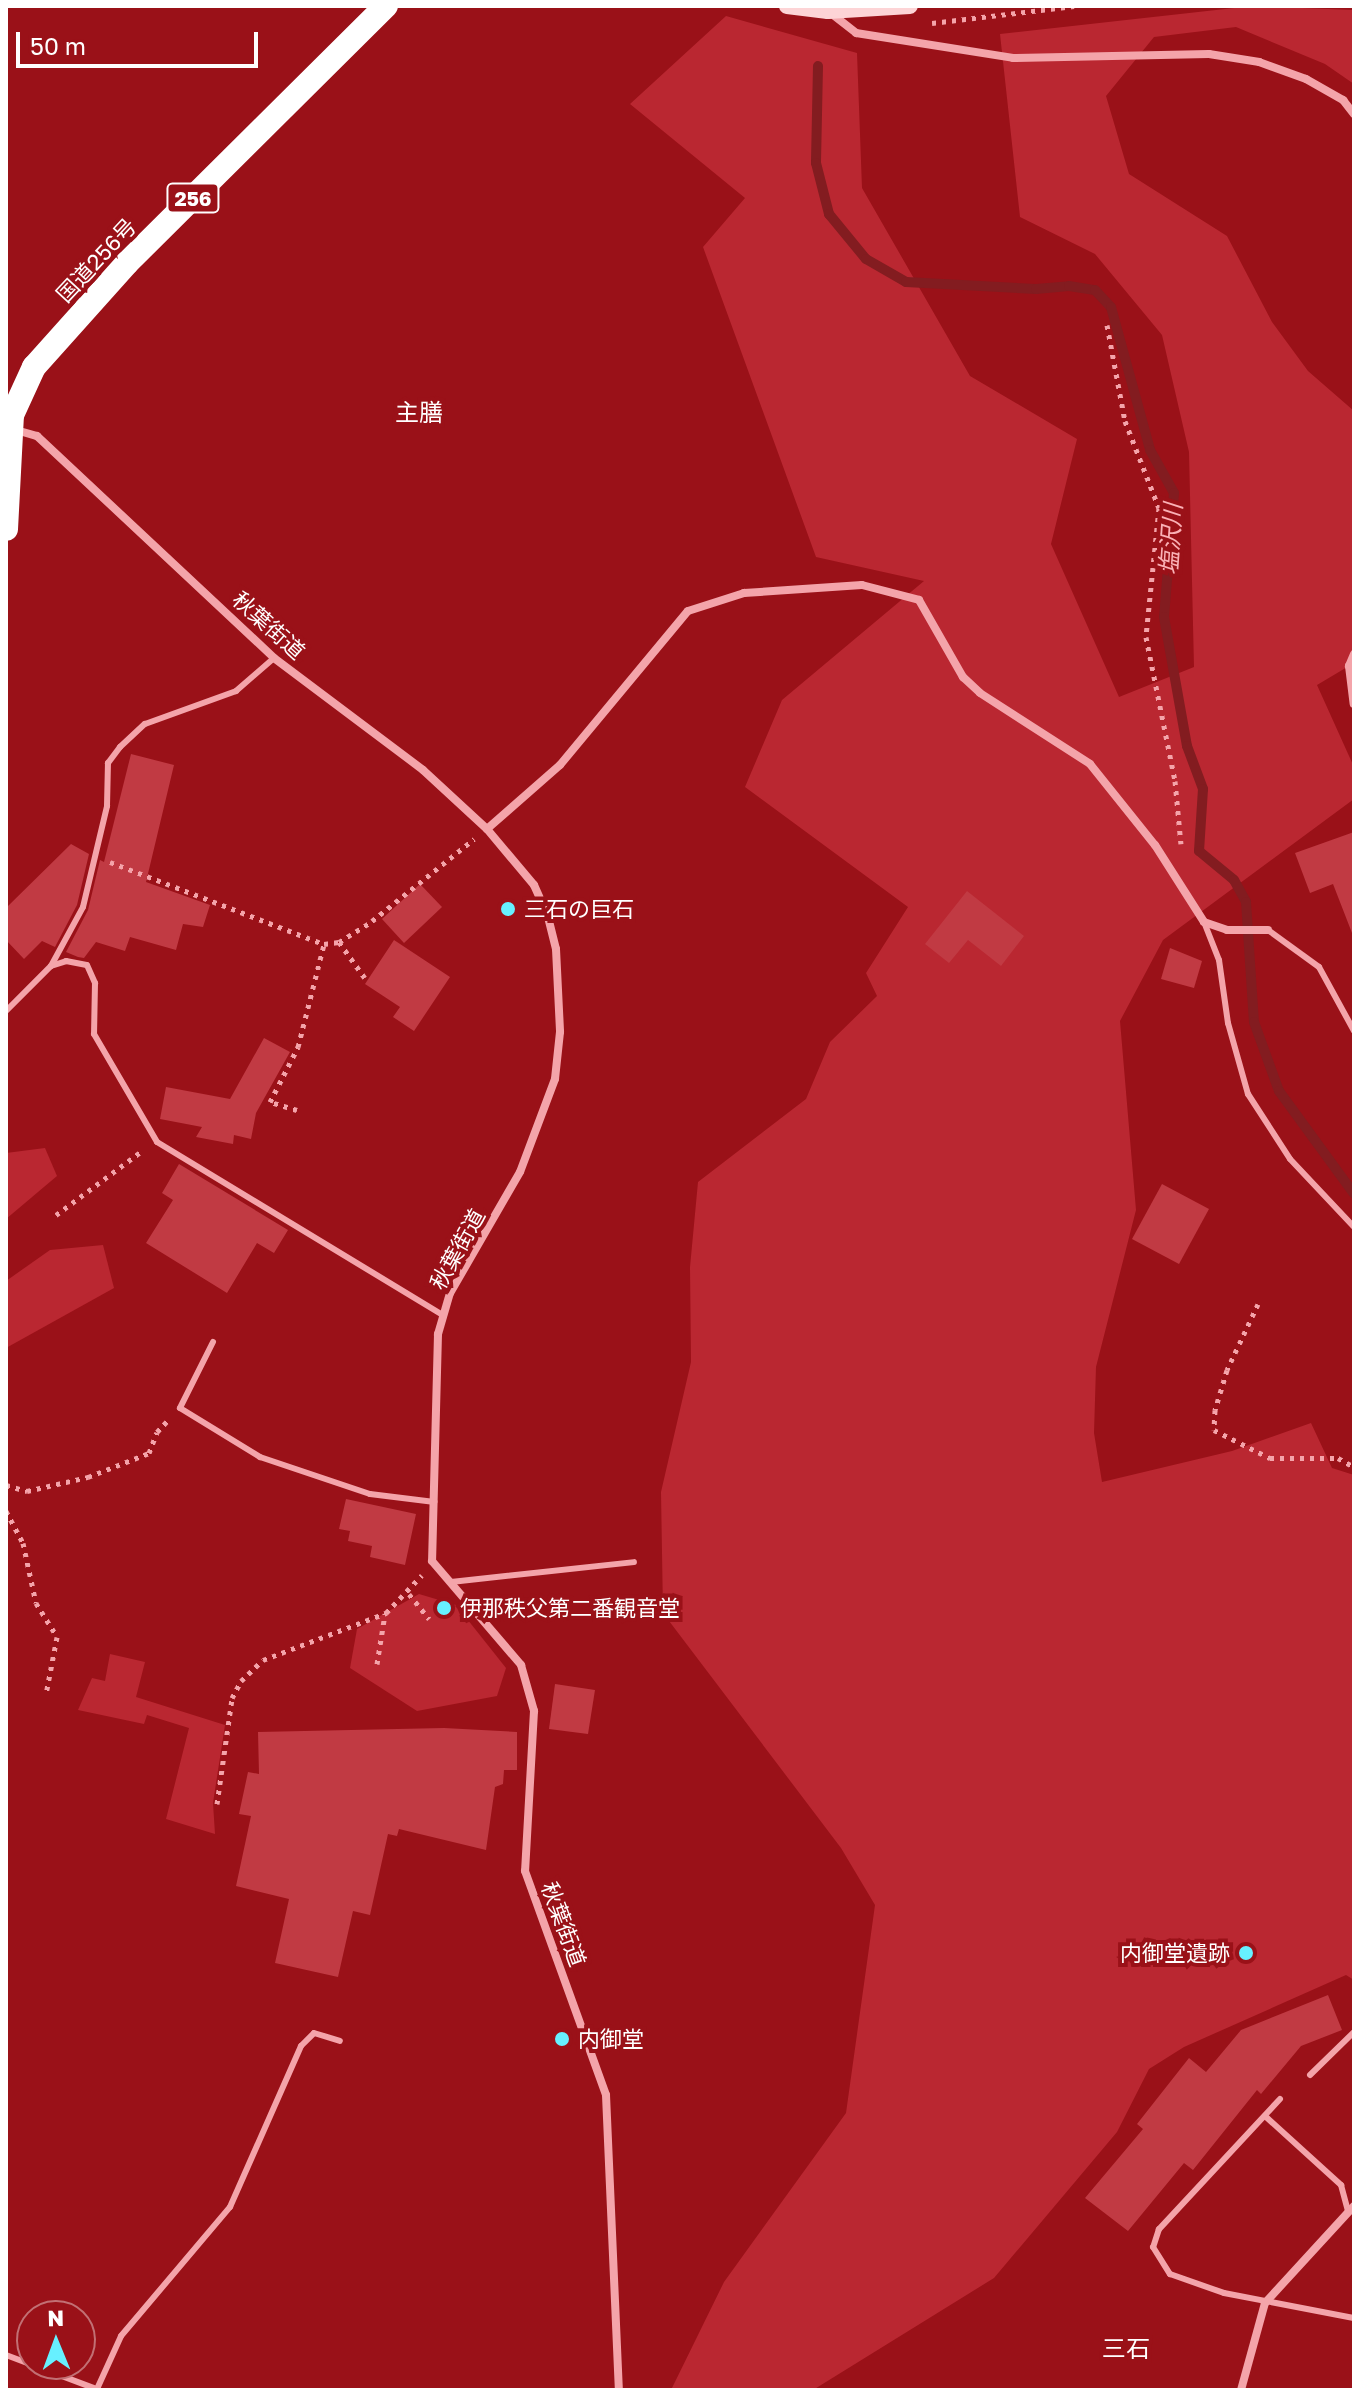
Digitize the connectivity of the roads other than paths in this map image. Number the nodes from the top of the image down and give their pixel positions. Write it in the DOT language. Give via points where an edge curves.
graph roads {
  1 [pos="386,6"];
  2 [pos="787,6"];
  3 [pos="910,6"];
  4 [pos="828,11"];
  5 [pos="1354,114"];
  6 [pos="11,399"];
  7 [pos="11,428"];
  8 [pos="6,529"];
  9 [pos="1354,654"];
  10 [pos="274,658"];
  11 [pos="1354,704"];
  12 [pos="487,829"];
  13 [pos="1204,922"];
  14 [pos="1268,930"];
  15 [pos="51,966"];
  16 [pos="6,1011"];
  17 [pos="1354,1031"];
  18 [pos="1354,1227"];
  19 [pos="443,1315"];
  20 [pos="213,1342"];
  21 [pos="435,1502"];
  22 [pos="634,1562"];
  23 [pos="451,1582"];
  24 [pos="1354,2032"];
  25 [pos="340,2041"];
  26 [pos="1310,2075"];
  27 [pos="1280,2099"];
  28 [pos="1265,2116"];
  29 [pos="1351,2209"];
  30 [pos="1265,2303"];
  31 [pos="1354,2318"];
  32 [pos="6,2355"];
  33 [pos="98,2390"];
  34 [pos="619,2390"];
  35 [pos="1241,2390"];
  1 -- 6 [label="highway, 国道256号 / 256" via="127,263"];
  2 -- 4 [label="main road"];
  3 -- 4 [label="main road"];
  4 -- 5 [label="street" via="856,33 1013,58 1209,54 1259,62 1306,79 1343,100"];
  6 -- 7 [label="highway, 国道256号 / 256"];
  7 -- 8 [label="highway, 国道256号 / 256"];
  7 -- 10 [label="street, 秋葉街道" via="37,436"];
  9 -- 11 [label="street" via="1349,666"];
  10 -- 12 [label="street, 秋葉街道" via="423,770"];
  10 -- 15 [label="lane" via="236,691 145,724 108,763 96,857 83,907"];
  12 -- 13 [label="street" via="560,765 688,611 744,593 862,585 919,600 963,677 1090,764 1155,845"];
  12 -- 19 [label="street, 秋葉街道" via="534,885 548,917 556,949 560,1032 555,1079 520,1172 450,1293"];
  13 -- 14 [label="street" via="1227,930"];
  13 -- 18 [label="lane" via="1219,960 1228,1023 1248,1094 1290,1159"];
  14 -- 17 [label="lane" via="1319,967"];
  15 -- 16 [label="lane"];
  15 -- 19 [label="lane" via="66,961 87,965 95,983 94,1034 157,1142"];
  19 -- 21 [label="street, 秋葉街道" via="438,1334"];
  20 -- 21 [label="lane" via="180,1408 260,1457 370,1494"];
  21 -- 23 [label="street, 秋葉街道" via="432,1561"];
  22 -- 23 [label="lane"];
  23 -- 34 [label="street, 秋葉街道" via="521,1665 534,1711 525,1871 606,2095"];
  24 -- 26 [label="lane"];
  25 -- 33 [label="lane" via="314,2033 301,2046 230,2207 121,2336"];
  27 -- 28 [label="lane"];
  28 -- 29 [label="lane" via="1341,2185"];
  28 -- 30 [label="lane" via="1159,2229 1153,2247 1170,2274"];
  29 -- 30 [label="street"];
  30 -- 31 [label="lane"];
  30 -- 35 [label="street"];
  32 -- 33 [label="lane"];
}
